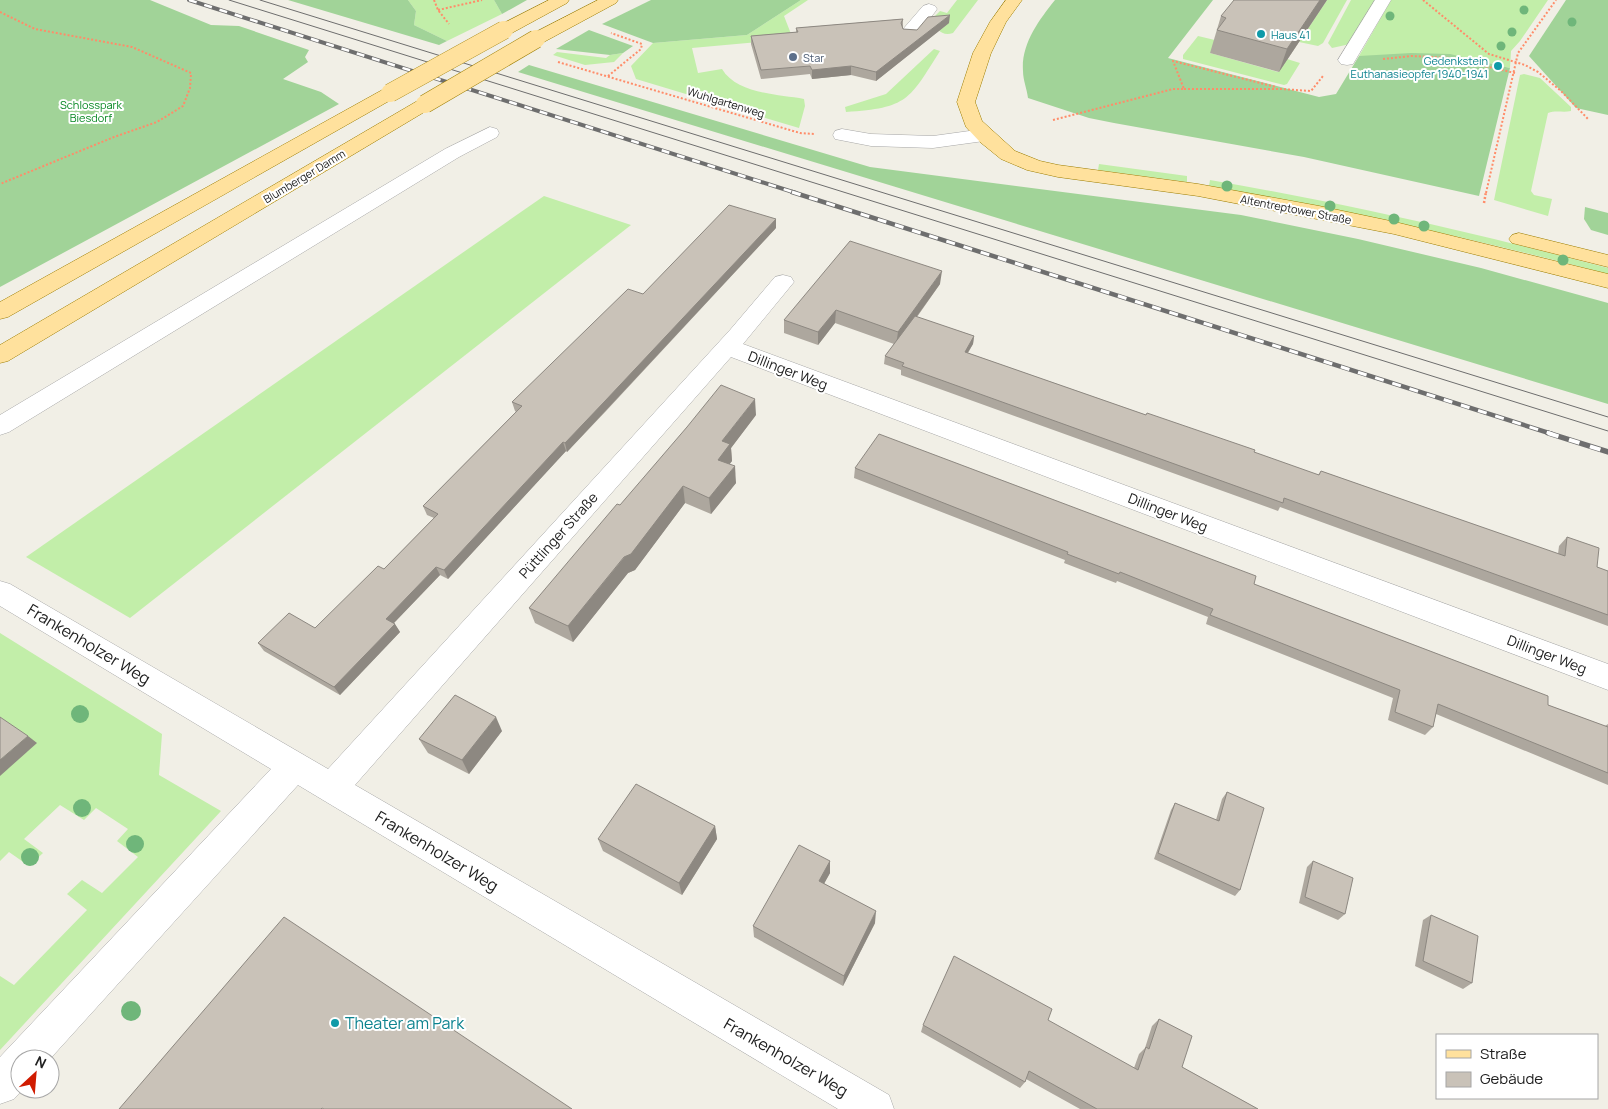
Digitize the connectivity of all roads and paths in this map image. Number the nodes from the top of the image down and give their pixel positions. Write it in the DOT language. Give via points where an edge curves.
graph roads {
  1 [pos="434,0"];
  2 [pos="482,0"];
  3 [pos="561,0"];
  4 [pos="610,0"];
  5 [pos="1014,0"];
  6 [pos="1383,0"];
  7 [pos="1423,0"];
  8 [pos="1556,0"];
  9 [pos="929,9"];
  10 [pos="0,12"];
  11 [pos="607,31"];
  12 [pos="910,32"];
  13 [pos="1347,60"];
  14 [pos="1517,62"];
  15 [pos="1515,73"];
  16 [pos="1184,89"];
  17 [pos="1281,89"];
  18 [pos="1053,120"];
  19 [pos="1589,120"];
  20 [pos="490,133"];
  21 [pos="842,135"];
  22 [pos="986,137"];
  23 [pos="0,184"];
  24 [pos="1484,202"];
  25 [pos="1425,216"];
  26 [pos="1501,234"];
  27 [pos="1608,262"];
  28 [pos="1608,281"];
  29 [pos="784,282"];
  30 [pos="0,312"];
  31 [pos="727,347"];
  32 [pos="0,355"];
  33 [pos="0,426"];
  34 [pos="0,592"];
  35 [pos="1608,677"];
  36 [pos="294,767"];
  37 [pos="331,788"];
  38 [pos="33,1049"];
  39 [pos="10,1074"];
  40 [pos="0,1085"];
  41 [pos="875,1109"];
  1 -- 2 [label="path" via="438,10"];
  3 -- 30 [label="main road, bridge"];
  4 -- 32 [label="main road, Blumberger Damm, bridge" via="536,39"];
  5 -- 22 [label="main road, Altentreptower Straße" via="982,53 966,102 974,123"];
  6 -- 13 [label="street"];
  7 -- 14 [label="path" via="1489,54"];
  8 -- 14 [label="path" via="1518,53"];
  9 -- 12 [label="street"];
  10 -- 23 [label="path" via="35,29 132,47 191,73 190,88 183,106 157,122"];
  11 -- 21 [label="path, Wuhlgartenweg" via="642,44 641,49 608,76 800,133"];
  13 -- 15 [label="path" via="1412,56 1450,58"];
  13 -- 17 [label="path" via="1326,71 1311,92"];
  14 -- 15 [label="path"];
  14 -- 19 [label="path" via="1543,75"];
  15 -- 24 [label="path"];
  16 -- 17 [label="path"];
  16 -- 17 [label="path" via="1173,61"];
  16 -- 18 [label="path" via="1173,89"];
  20 -- 33 [label="street"];
  21 -- 22 [label="street" via="871,140 933,142"];
  22 -- 25 [label="main road, Altentreptower Straße" via="1039,150 1201,173"];
  22 -- 28 [label="main road, Altentreptower Straße" via="1008,154 1034,166 1319,212"];
  26 -- 27 [label="main road"];
  29 -- 31 [label="street, Püttlinger Straße"];
  31 -- 35 [label="street, Dillinger Weg"];
  31 -- 37 [label="street, Püttlinger Straße"];
  34 -- 36 [label="street, Frankenholzer Weg"];
  36 -- 37 [label="street, Frankenholzer Weg"];
  36 -- 38 [label="street"];
  37 -- 41 [label="street, Frankenholzer Weg"];
  39 -- 40 [label="street"];
}
